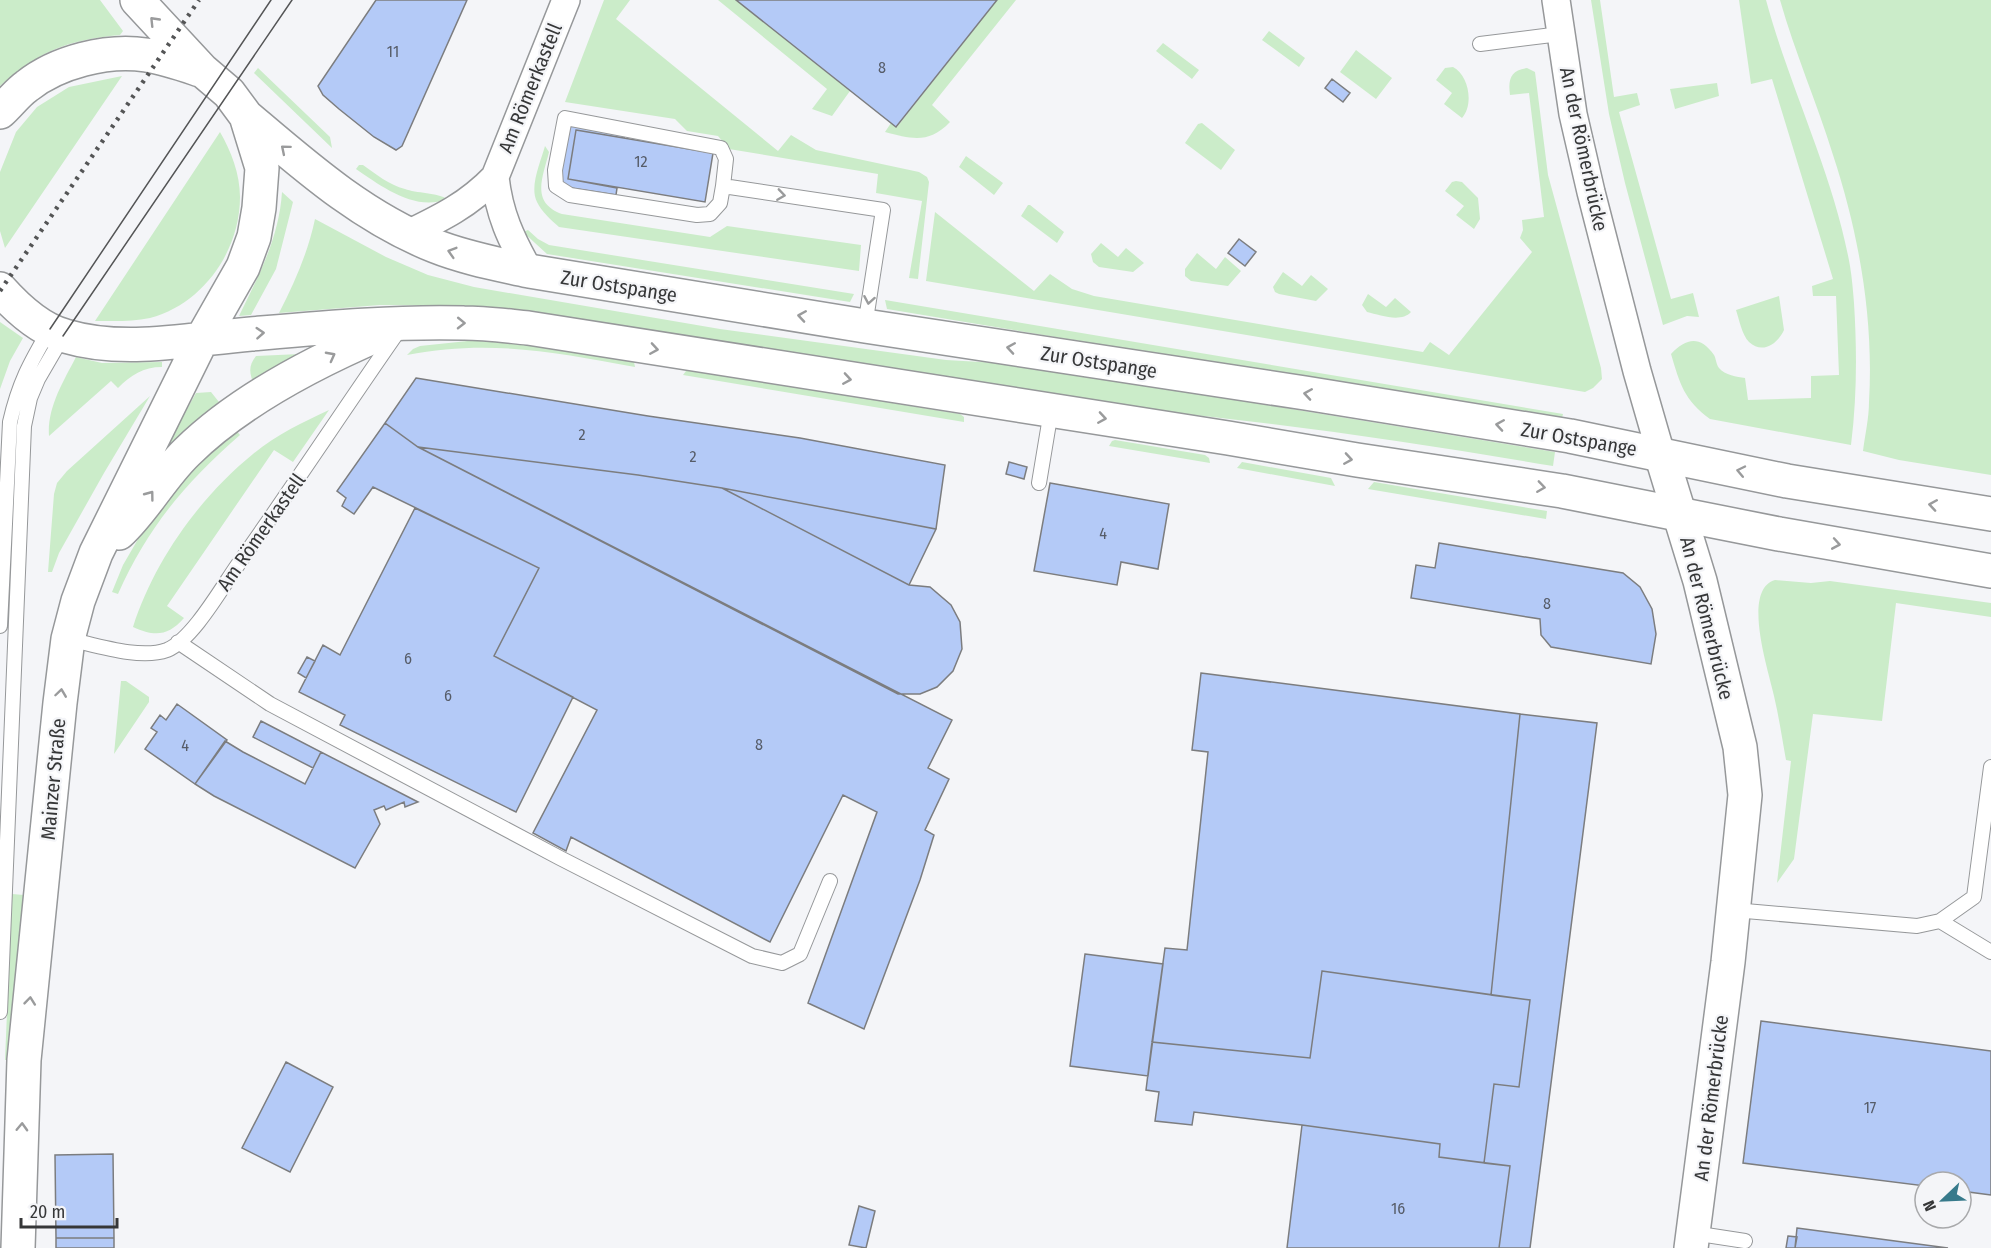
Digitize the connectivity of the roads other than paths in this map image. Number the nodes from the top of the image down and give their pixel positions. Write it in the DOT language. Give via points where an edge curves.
graph roads {
  1 [pos="137,0"];
  2 [pos="566,0"];
  3 [pos="1556,0"];
  4 [pos="1560,34"];
  5 [pos="1480,44"];
  6 [pos="202,70"];
  7 [pos="0,112"];
  8 [pos="246,116"];
  9 [pos="495,177"];
  10 [pos="723,186"];
  11 [pos="408,234"];
  12 [pos="529,271"];
  13 [pos="0,288"];
  14 [pos="403,324"];
  15 [pos="865,326"];
  16 [pos="57,333"];
  17 [pos="202,339"];
  18 [pos="1051,411"];
  19 [pos="1661,454"];
  20 [pos="1039,483"];
  21 [pos="1991,514"];
  22 [pos="1681,515"];
  23 [pos="96,553"];
  24 [pos="1991,571"];
  25 [pos="0,626"];
  26 [pos="68,639"];
  27 [pos="178,642"];
  28 [pos="1991,767"];
  29 [pos="830,881"];
  30 [pos="1734,910"];
  31 [pos="1940,921"];
  32 [pos="1991,952"];
  33 [pos="0,1012"];
  34 [pos="1692,1241"];
  35 [pos="1745,1241"];
  36 [pos="18,1248"];
  6 -- 1 [label="main road, Mainzer Straße, one-way"];
  2 -- 9 [label="street, Am Römerkastell"];
  3 -- 4 [label="street, An der Römerbrücke"];
  4 -- 5 [label="lane"];
  4 -- 19 [label="street, An der Römerbrücke" via="1588,181"];
  6 -- 7 [label="main road, Mainzer Straße" via="143,54 81,59 26,86"];
  6 -- 8 [label="main road, Mainzer Straße" via="229,93"];
  11 -- 8 [label="main road, Zur Ostspange, one-way" via="368,213 325,183"];
  8 -- 17 [label="main road, Mainzer Straße" via="262,168 254,237 243,267"];
  9 -- 11 [label="street, Am Römerkastell" via="453,212"];
  9 -- 12 [label="street, Am Römerkastell" via="510,239"];
  10 -- 10 [label="lane" via="726,159 721,148 565,118 555,170 556,186 570,195 697,215 710,214 720,203"];
  10 -- 15 [label="lane, one-way" via="883,210"];
  12 -- 11 [label="main road, Zur Ostspange, one-way" via="456,253"];
  15 -- 12 [label="main road, Zur Ostspange, one-way"];
  13 -- 16 [label="main road" via="18,309"];
  17 -- 14 [label="main road, one-way"];
  14 -- 18 [label="main road, one-way" via="528,328"];
  23 -- 14 [label="main road, one-way" via="129,523 187,452 244,406 337,353"];
  14 -- 27 [label="lane, Am Römerkastell" via="242,560 195,626"];
  19 -- 15 [label="main road, Zur Ostspange, one-way" via="1305,393"];
  16 -- 17 [label="main road" via="104,344"];
  16 -- 25 [label="lane" via="26,371 10,422"];
  16 -- 33 [label="lane" via="30,398 24,426"];
  17 -- 23 [label="main road, Mainzer Straße"];
  18 -- 20 [label="lane"];
  18 -- 22 [label="main road, one-way" via="1562,490"];
  21 -- 19 [label="main road, Zur Ostspange, one-way" via="1787,481"];
  19 -- 22 [label="main road, An der Römerbrücke"];
  22 -- 24 [label="main road, one-way"];
  22 -- 30 [label="main road, An der Römerbrücke" via="1740,747 1745,795"];
  23 -- 26 [label="main road, Mainzer Straße"];
  26 -- 27 [label="lane, Am Römerkastell" via="146,654 168,650"];
  36 -- 26 [label="main road, Mainzer Straße, one-way" via="13,1170"];
  27 -- 29 [label="lane" via="270,704 752,956 782,963 800,954"];
  28 -- 31 [label="lane" via="1974,897"];
  30 -- 31 [label="lane" via="1917,926"];
  30 -- 34 [label="main road, An der Römerbrücke"];
  31 -- 32 [label="lane"];
  34 -- 35 [label="lane"];
}
